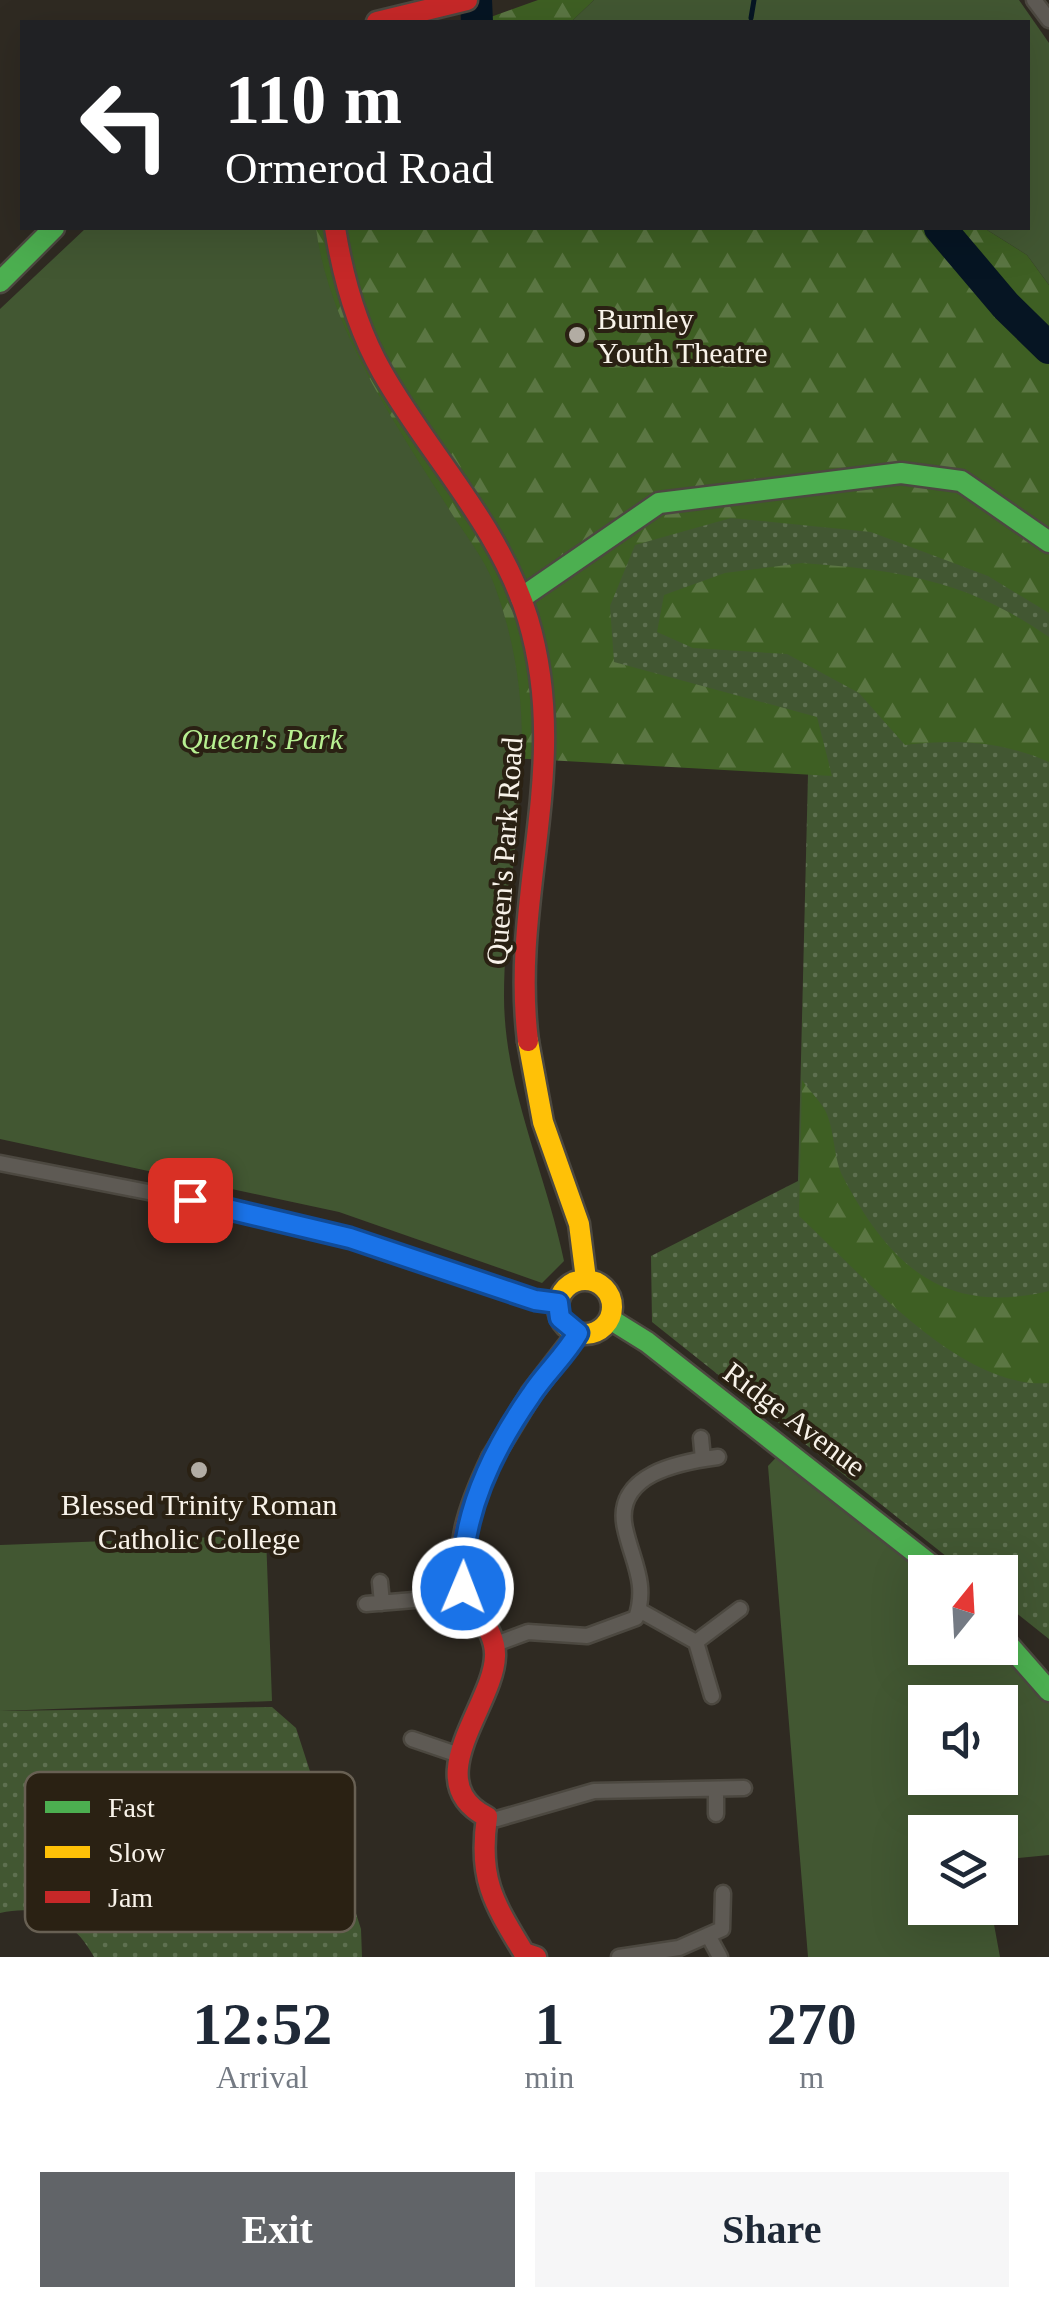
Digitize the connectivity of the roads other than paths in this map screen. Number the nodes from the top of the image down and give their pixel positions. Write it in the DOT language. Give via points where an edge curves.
graph roads {
  1 [pos="1034,0"];
  2 [pos="458,2"];
  3 [pos="385,20"];
  4 [pos="1049,20"];
  5 [pos="52,230"];
  6 [pos="335,230"];
  7 [pos="0,282"];
  8 [pos="1049,542"];
  9 [pos="520,598"];
  10 [pos="0,1163"];
  11 [pos="586,1279"];
  12 [pos="558,1303"];
  13 [pos="610,1319"];
  14 [pos="578,1333"];
  15 [pos="700,1438"];
  16 [pos="920,1555"];
  17 [pos="380,1582"];
  18 [pos="463,1588"];
  19 [pos="740,1609"];
  20 [pos="639,1610"];
  21 [pos="696,1642"];
  22 [pos="494,1644"];
  23 [pos="1018,1656"];
  24 [pos="1049,1691"];
  25 [pos="712,1696"];
  26 [pos="412,1739"];
  27 [pos="459,1755"];
  28 [pos="744,1788"];
  29 [pos="716,1789"];
  30 [pos="716,1814"];
  31 [pos="487,1816"];
  32 [pos="723,1893"];
  33 [pos="715,1932"];
  34 [pos="530,1956"];
  35 [pos="619,1957"];
  36 [pos="720,1957"];
  1 -- 4 [label="street"];
  2 -- 3 [label="main road"];
  5 -- 7 [label="main road"];
  6 -- 9 [label="main road, Queen's Park Road" via="380,370 472,502"];
  8 -- 9 [label="main road" via="961,481 902,474 659,503"];
  9 -- 11 [label="main road, Queen's Park Road" via="541,688 547,758 523,916 525,1021 544,1129 583,1228"];
  10 -- 12 [label="street" via="350,1238"];
  11 -- 12 [label="main road" via="564,1288"];
  11 -- 13 [label="main road" via="609,1292"];
  12 -- 14 [label="main road" via="560,1318"];
  13 -- 14 [label="main road" via="597,1332"];
  13 -- 16 [label="main road, Ridge Avenue"];
  14 -- 18 [label="main road" via="494,1456 463,1542"];
  15 -- 20 [label="street" via="710,1458 651,1474 629,1494 624,1513 641,1574"];
  17 -- 18 [label="street" via="373,1604 438,1598"];
  18 -- 22 [label="main road"];
  19 -- 21 [label="street"];
  20 -- 21 [label="street"];
  20 -- 22 [label="street" via="636,1618 588,1636 528,1632"];
  21 -- 25 [label="street"];
  22 -- 27 [label="main road" via="490,1684"];
  23 -- 24 [label="main road"];
  26 -- 27 [label="street"];
  27 -- 31 [label="main road" via="462,1792"];
  28 -- 29 [label="street"];
  29 -- 30 [label="street"];
  29 -- 31 [label="street" via="594,1791 497,1819"];
  31 -- 34 [label="main road" via="482,1879"];
  32 -- 33 [label="street"];
  33 -- 35 [label="street" via="679,1948"];
  33 -- 36 [label="street"];
}
